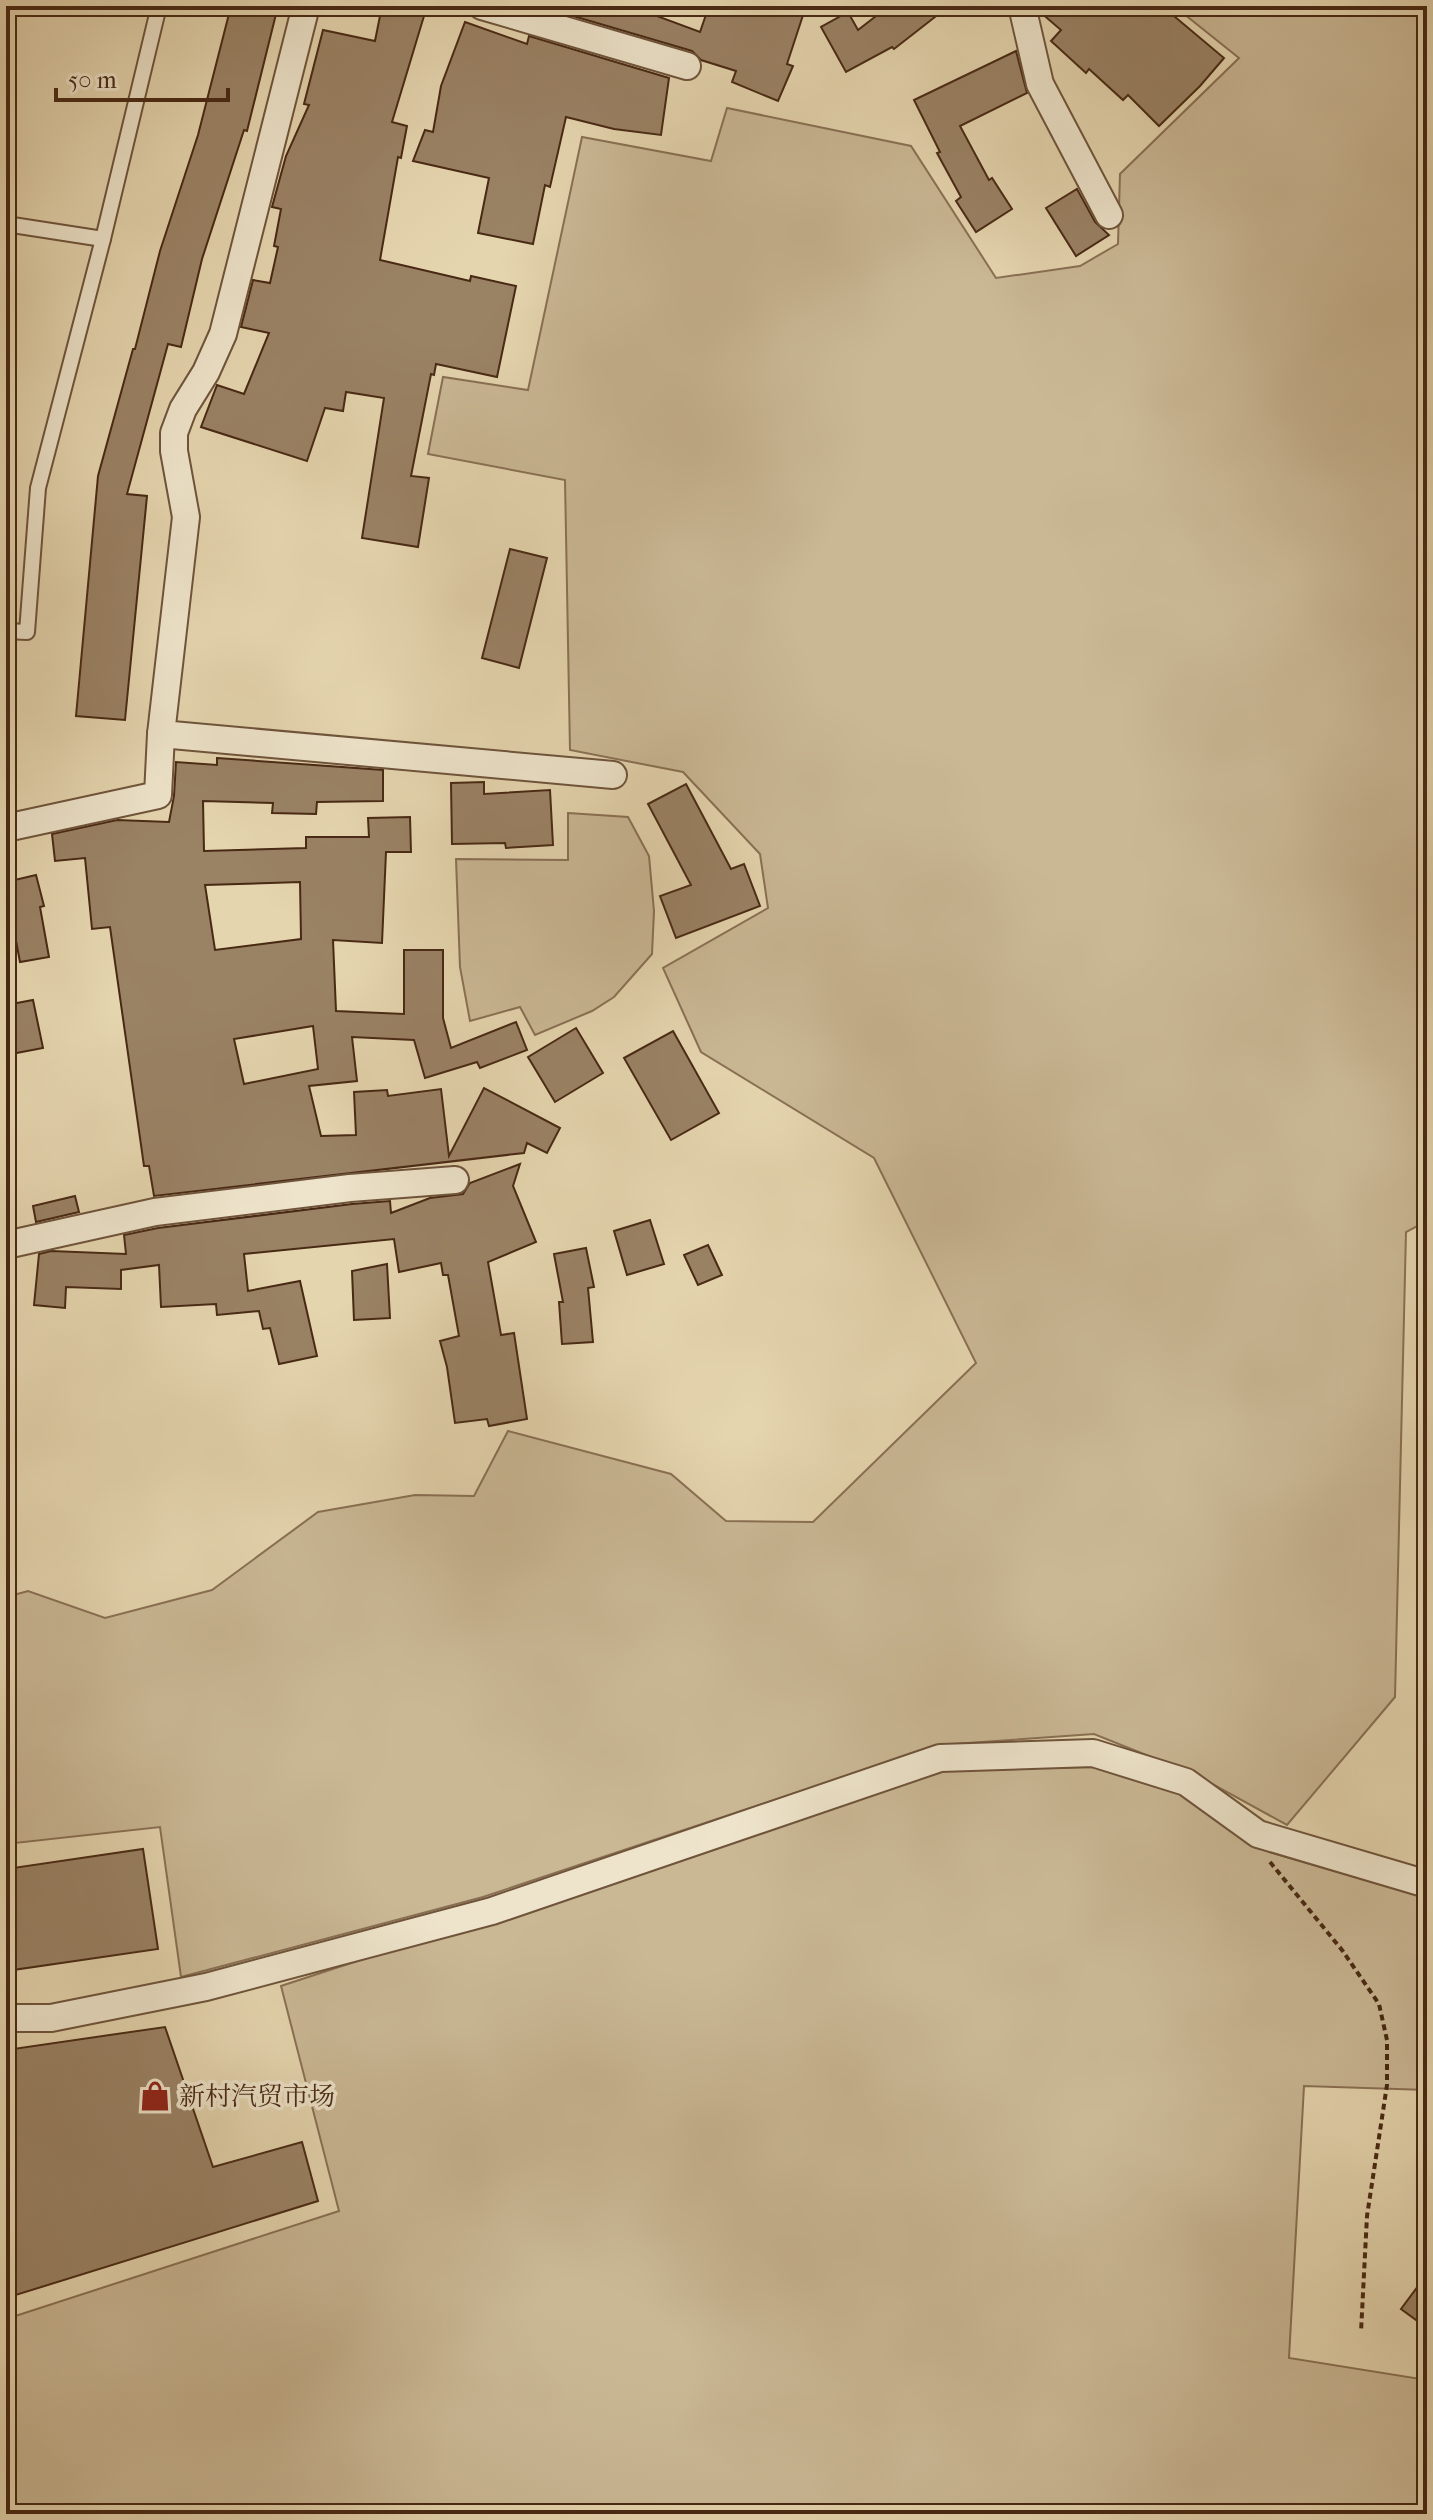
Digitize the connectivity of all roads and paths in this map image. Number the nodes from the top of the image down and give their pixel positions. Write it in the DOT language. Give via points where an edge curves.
graph roads {
  1 [pos="159,6"];
  2 [pos="306,6"];
  3 [pos="482,6"];
  4 [pos="1022,6"];
  5 [pos="542,14"];
  6 [pos="687,66"];
  7 [pos="1109,215"];
  8 [pos="6,224"];
  9 [pos="103,239"];
  10 [pos="6,631"];
  11 [pos="161,734"];
  12 [pos="613,775"];
  13 [pos="6,828"];
  14 [pos="455,1180"];
  15 [pos="6,1245"];
  16 [pos="1258,1834"];
  17 [pos="1427,1884"];
  18 [pos="6,2018"];
  19 [pos="1361,2332"];
  1 -- 9 [label="lane"];
  2 -- 11 [label="street" via="223,334 174,433 186,517"];
  3 -- 5 [label="street"];
  4 -- 7 [label="street" via="1040,84"];
  5 -- 6 [label="street"];
  8 -- 9 [label="lane"];
  9 -- 10 [label="lane" via="38,488 27,632"];
  11 -- 12 [label="street"];
  11 -- 13 [label="street" via="158,795"];
  14 -- 15 [label="street" via="155,1212"];
  16 -- 17 [label="street"];
  16 -- 18 [label="street" via="1186,1782 1093,1753 940,1758 492,1911 206,1987 51,2018"];
  16 -- 19 [label="path" via="1272,1868 1342,1950 1379,2004 1387,2040 1387,2085 1367,2216"];
}
